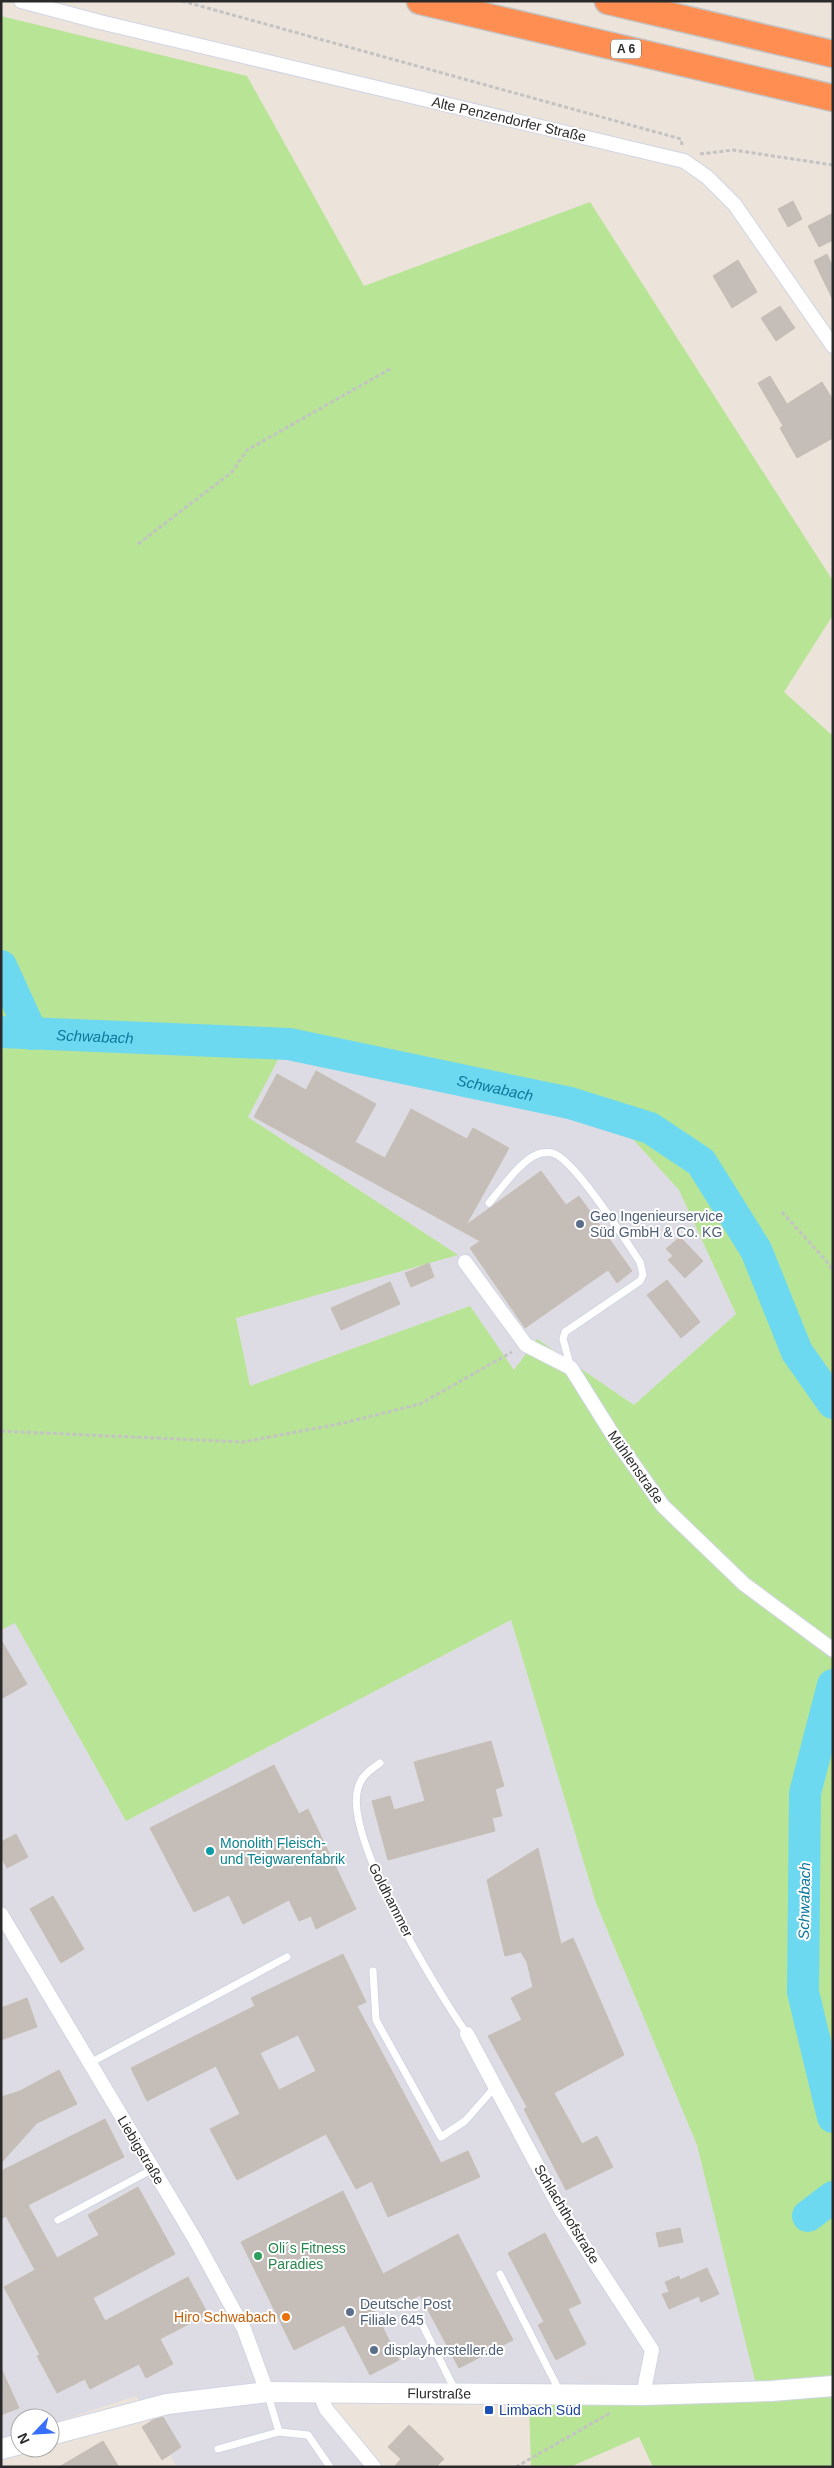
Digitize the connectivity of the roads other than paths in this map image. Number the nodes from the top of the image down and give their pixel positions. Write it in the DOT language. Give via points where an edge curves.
graph roads {
  1 [pos="21,1"];
  2 [pos="420,1"];
  3 [pos="608,1"];
  4 [pos="833,54"];
  5 [pos="833,98"];
  6 [pos="833,346"];
  7 [pos="489,1203"];
  8 [pos="465,1262"];
  9 [pos="571,1368"];
  10 [pos="827,1646"];
  11 [pos="380,1763"];
  12 [pos="1,1914"];
  13 [pos="287,1957"];
  14 [pos="373,1971"];
  15 [pos="466,2034"];
  16 [pos="90,2063"];
  17 [pos="495,2087"];
  18 [pos="153,2169"];
  19 [pos="58,2220"];
  20 [pos="500,2274"];
  21 [pos="418,2316"];
  22 [pos="833,2386"];
  23 [pos="267,2392"];
  24 [pos="320,2394"];
  25 [pos="457,2394"];
  26 [pos="561,2394"];
  27 [pos="643,2394"];
  28 [pos="60,2432"];
  29 [pos="279,2432"];
  30 [pos="218,2449"];
  31 [pos="330,2467"];
  32 [pos="374,2467"];
  1 -- 6 [label="street, Alte Penzendorfer Straße" via="684,161 707,177 735,205"];
  2 -- 5 [label="highway, A 6"];
  3 -- 4 [label="highway"];
  7 -- 9 [label="lane" via="524,1162 539,1154 553,1153 566,1162 584,1183 640,1262 643,1275 640,1281 565,1332 563,1339"];
  8 -- 9 [label="street" via="526,1345"];
  9 -- 10 [label="street, Mühlenstraße" via="663,1506 744,1584"];
  11 -- 15 [label="lane, Goldhammer" via="362,1779 357,1790 363,1838 390,1901"];
  12 -- 16 [label="street, Liebigstraße"];
  13 -- 16 [label="lane"];
  14 -- 17 [label="lane" via="376,2020 441,2136 465,2121"];
  15 -- 17 [label="street, Schlachthofstraße"];
  16 -- 18 [label="street, Liebigstraße"];
  17 -- 27 [label="street, Schlachthofstraße" via="562,2210 652,2350"];
  18 -- 19 [label="lane"];
  18 -- 23 [label="street, Liebigstraße" via="244,2329"];
  20 -- 26 [label="lane"];
  21 -- 25 [label="lane"];
  22 -- 27 [label="street, Flurstraße"];
  23 -- 24 [label="street, Flurstraße"];
  23 -- 28 [label="street, Flurstraße" via="167,2404"];
  23 -- 29 [label="lane"];
  24 -- 25 [label="street, Flurstraße"];
  24 -- 32 [label="street" via="326,2409"];
  25 -- 26 [label="street, Flurstraße"];
  26 -- 27 [label="street, Flurstraße"];
  29 -- 30 [label="lane"];
  29 -- 31 [label="lane" via="308,2434"];
}
